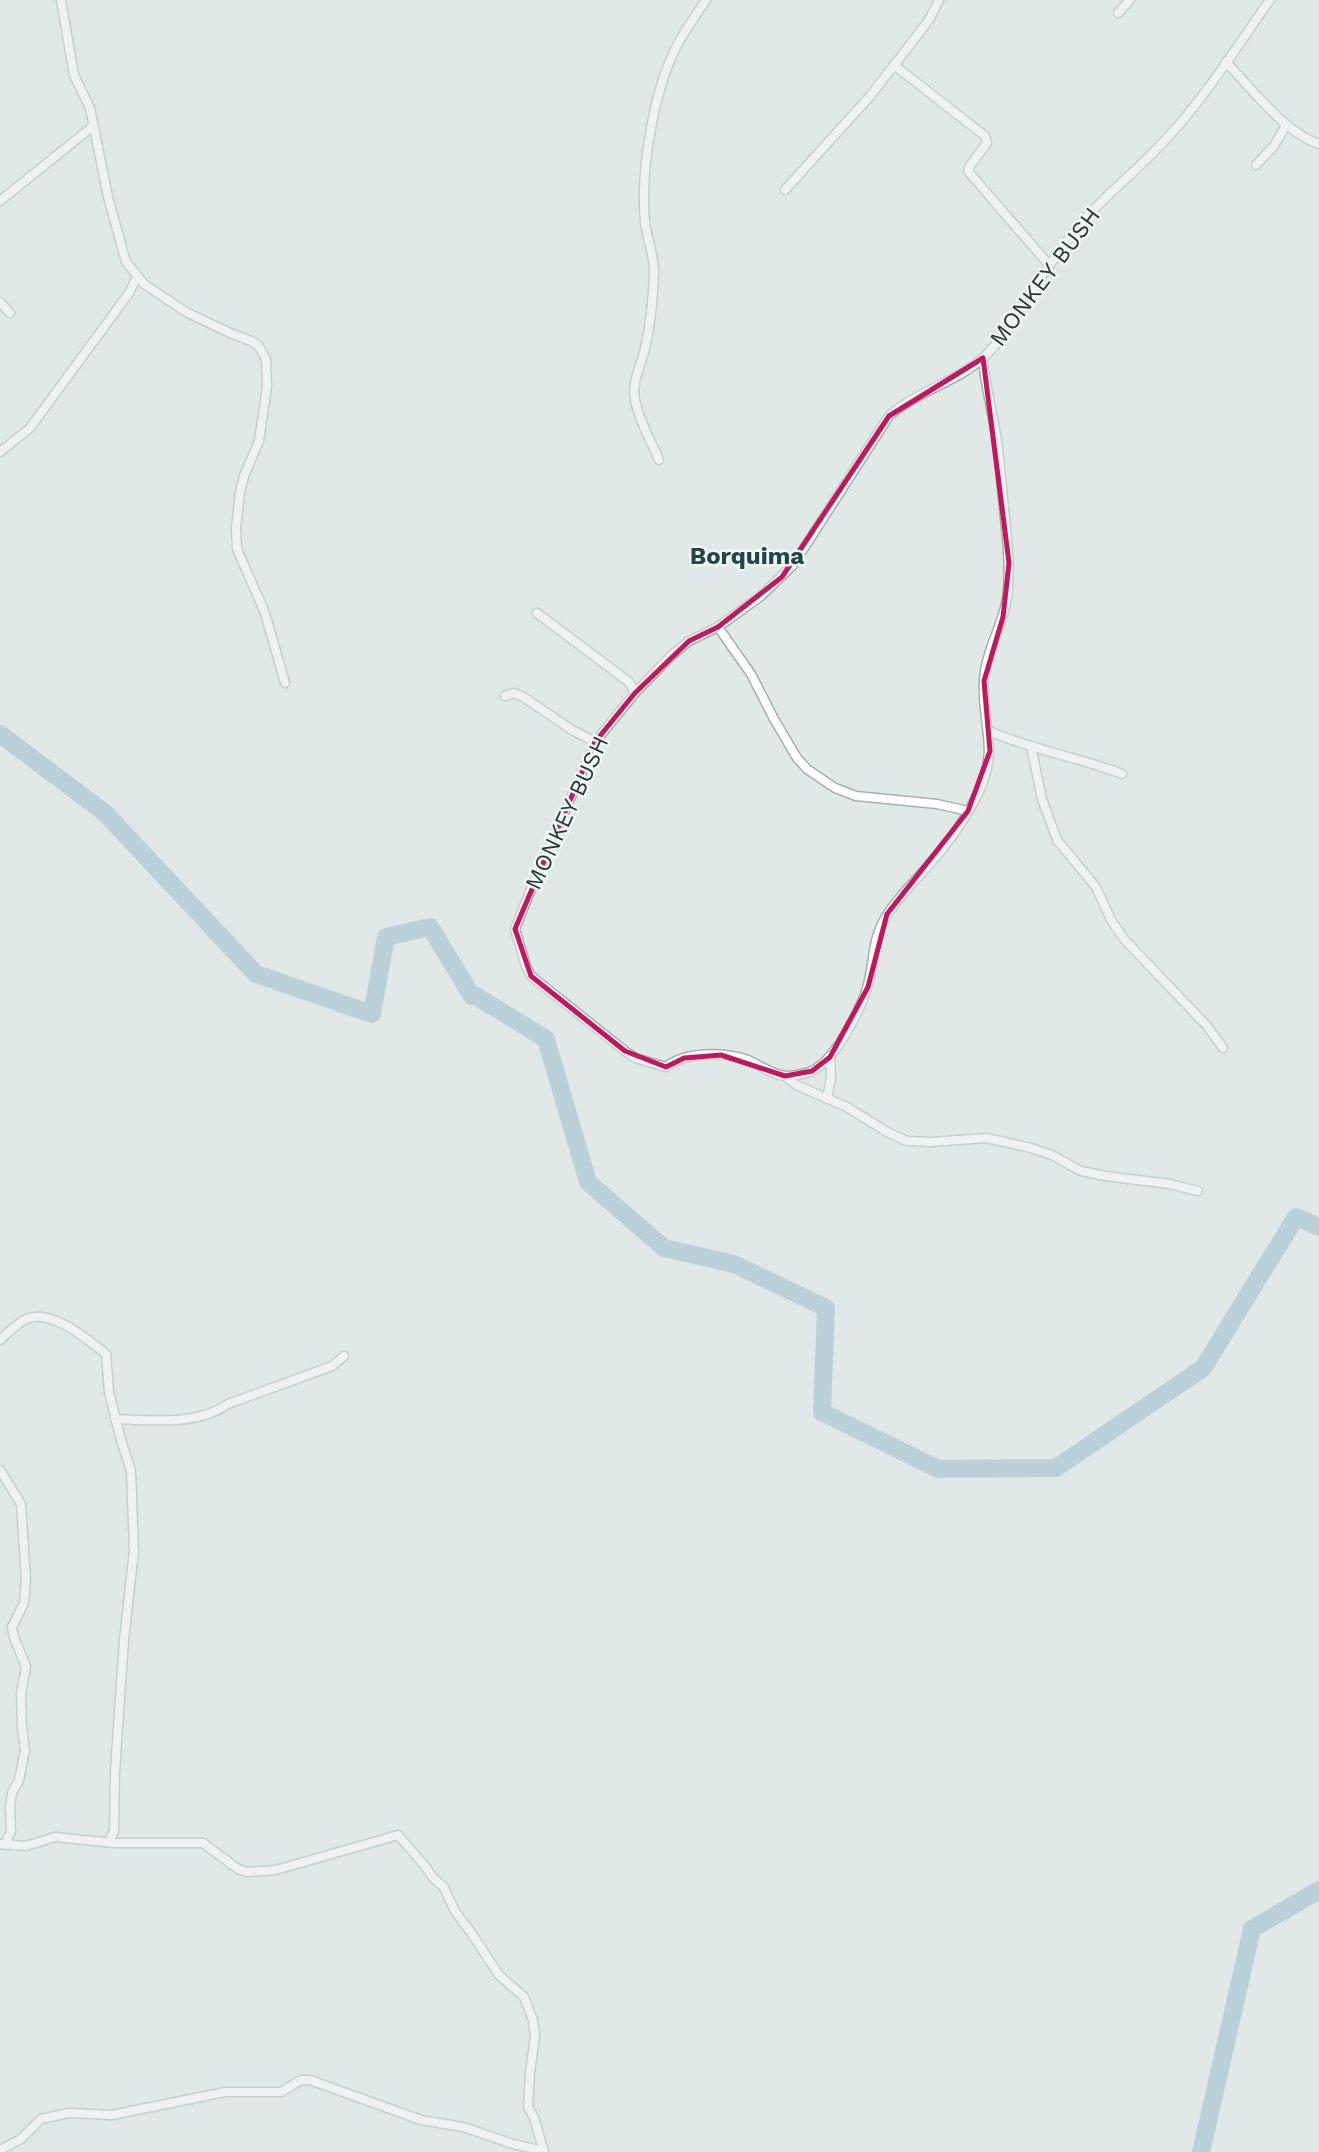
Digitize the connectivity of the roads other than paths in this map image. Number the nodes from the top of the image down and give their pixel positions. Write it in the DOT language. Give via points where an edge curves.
graph roads {
  1 [pos="61,0"];
  2 [pos="706,0"];
  3 [pos="939,0"];
  4 [pos="1130,0"];
  5 [pos="1270,0"];
  6 [pos="1118,13"];
  7 [pos="1226,62"];
  8 [pos="894,65"];
  9 [pos="1286,125"];
  10 [pos="92,127"];
  11 [pos="1319,144"];
  12 [pos="1256,165"];
  13 [pos="785,190"];
  14 [pos="0,201"];
  15 [pos="1048,265"];
  16 [pos="137,277"];
  17 [pos="0,302"];
  18 [pos="10,313"];
  19 [pos="983,358"];
  20 [pos="0,452"];
  21 [pos="659,460"];
  22 [pos="537,613"];
  23 [pos="718,627"];
  24 [pos="285,683"];
  25 [pos="635,693"];
  26 [pos="505,696"];
  27 [pos="989,731"];
  28 [pos="595,742"];
  29 [pos="1031,746"];
  30 [pos="1122,774"];
  31 [pos="968,811"];
  32 [pos="1223,1048"];
  33 [pos="830,1057"];
  34 [pos="785,1076"];
  35 [pos="827,1099"];
  36 [pos="1198,1191"];
  37 [pos="0,1340"];
  38 [pos="344,1356"];
  39 [pos="115,1419"];
  40 [pos="0,1470"];
  41 [pos="109,1842"];
  42 [pos="2,1844"];
  43 [pos="513,2148"];
  44 [pos="0,2150"];
  45 [pos="544,2152"];
  1 -- 10 [label="street" via="74,75 90,108"];
  2 -- 21 [label="street" via="679,42 662,83 646,163 645,223 655,264 646,346 634,390"];
  3 -- 8 [label="street"];
  4 -- 6 [label="street"];
  5 -- 7 [label="street, MONKEY BUSH"];
  7 -- 9 [label="street"];
  7 -- 15 [label="street, MONKEY BUSH" via="1196,106 1126,181 1097,205"];
  8 -- 13 [label="street"];
  8 -- 15 [label="street" via="985,136 987,143 968,171"];
  9 -- 11 [label="street"];
  9 -- 12 [label="street"];
  10 -- 14 [label="street"];
  10 -- 16 [label="street" via="126,262"];
  15 -- 19 [label="street, MONKEY BUSH"];
  16 -- 20 [label="street" via="30,428"];
  16 -- 24 [label="street" via="186,312 258,345 266,359 259,441 240,492 237,549 265,613"];
  17 -- 18 [label="street"];
  19 -- 23 [label="street, MONKEY BUSH" via="889,416 793,565 761,596"];
  19 -- 27 [label="street" via="997,439 1009,563 1003,617 984,681"];
  22 -- 25 [label="street" via="629,681"];
  23 -- 25 [label="street, MONKEY BUSH" via="689,641"];
  23 -- 31 [label="street" via="807,769 856,796"];
  25 -- 28 [label="street, MONKEY BUSH"];
  26 -- 28 [label="street" via="522,696"];
  27 -- 29 [label="street"];
  27 -- 31 [label="street" via="986,771"];
  28 -- 34 [label="street, MONKEY BUSH" via="515,929 531,976 635,1058 666,1067 684,1058 733,1056"];
  29 -- 30 [label="street"];
  29 -- 32 [label="street" via="1042,799 1057,840 1096,887 1124,939"];
  31 -- 33 [label="street" via="946,845 887,914 878,932 865,995"];
  33 -- 34 [label="street" via="817,1069"];
  33 -- 35 [label="street"];
  34 -- 35 [label="street"];
  35 -- 36 [label="street" via="907,1141 987,1138 1052,1155 1081,1171"];
  37 -- 39 [label="street" via="29,1317 49,1318 71,1329 106,1354"];
  38 -- 39 [label="street" via="332,1366 216,1412 191,1418"];
  39 -- 41 [label="street" via="131,1471 135,1551 123,1653 114,1831"];
  40 -- 42 [label="street" via="21,1504 26,1579 24,1603 12,1627 26,1667 21,1693 25,1750 12,1793 11,1831"];
  41 -- 42 [label="street" via="55,1837 26,1846"];
  41 -- 45 [label="street" via="203,1843 238,1868 258,1872 398,1835 448,1893 456,1913 499,1975 524,1997 535,2036 528,2108"];
  43 -- 44 [label="street" via="463,2127 421,2120 300,2080 281,2092 225,2092 112,2115 69,2113 41,2119 21,2139"];
  43 -- 45 [label="street"];
}
